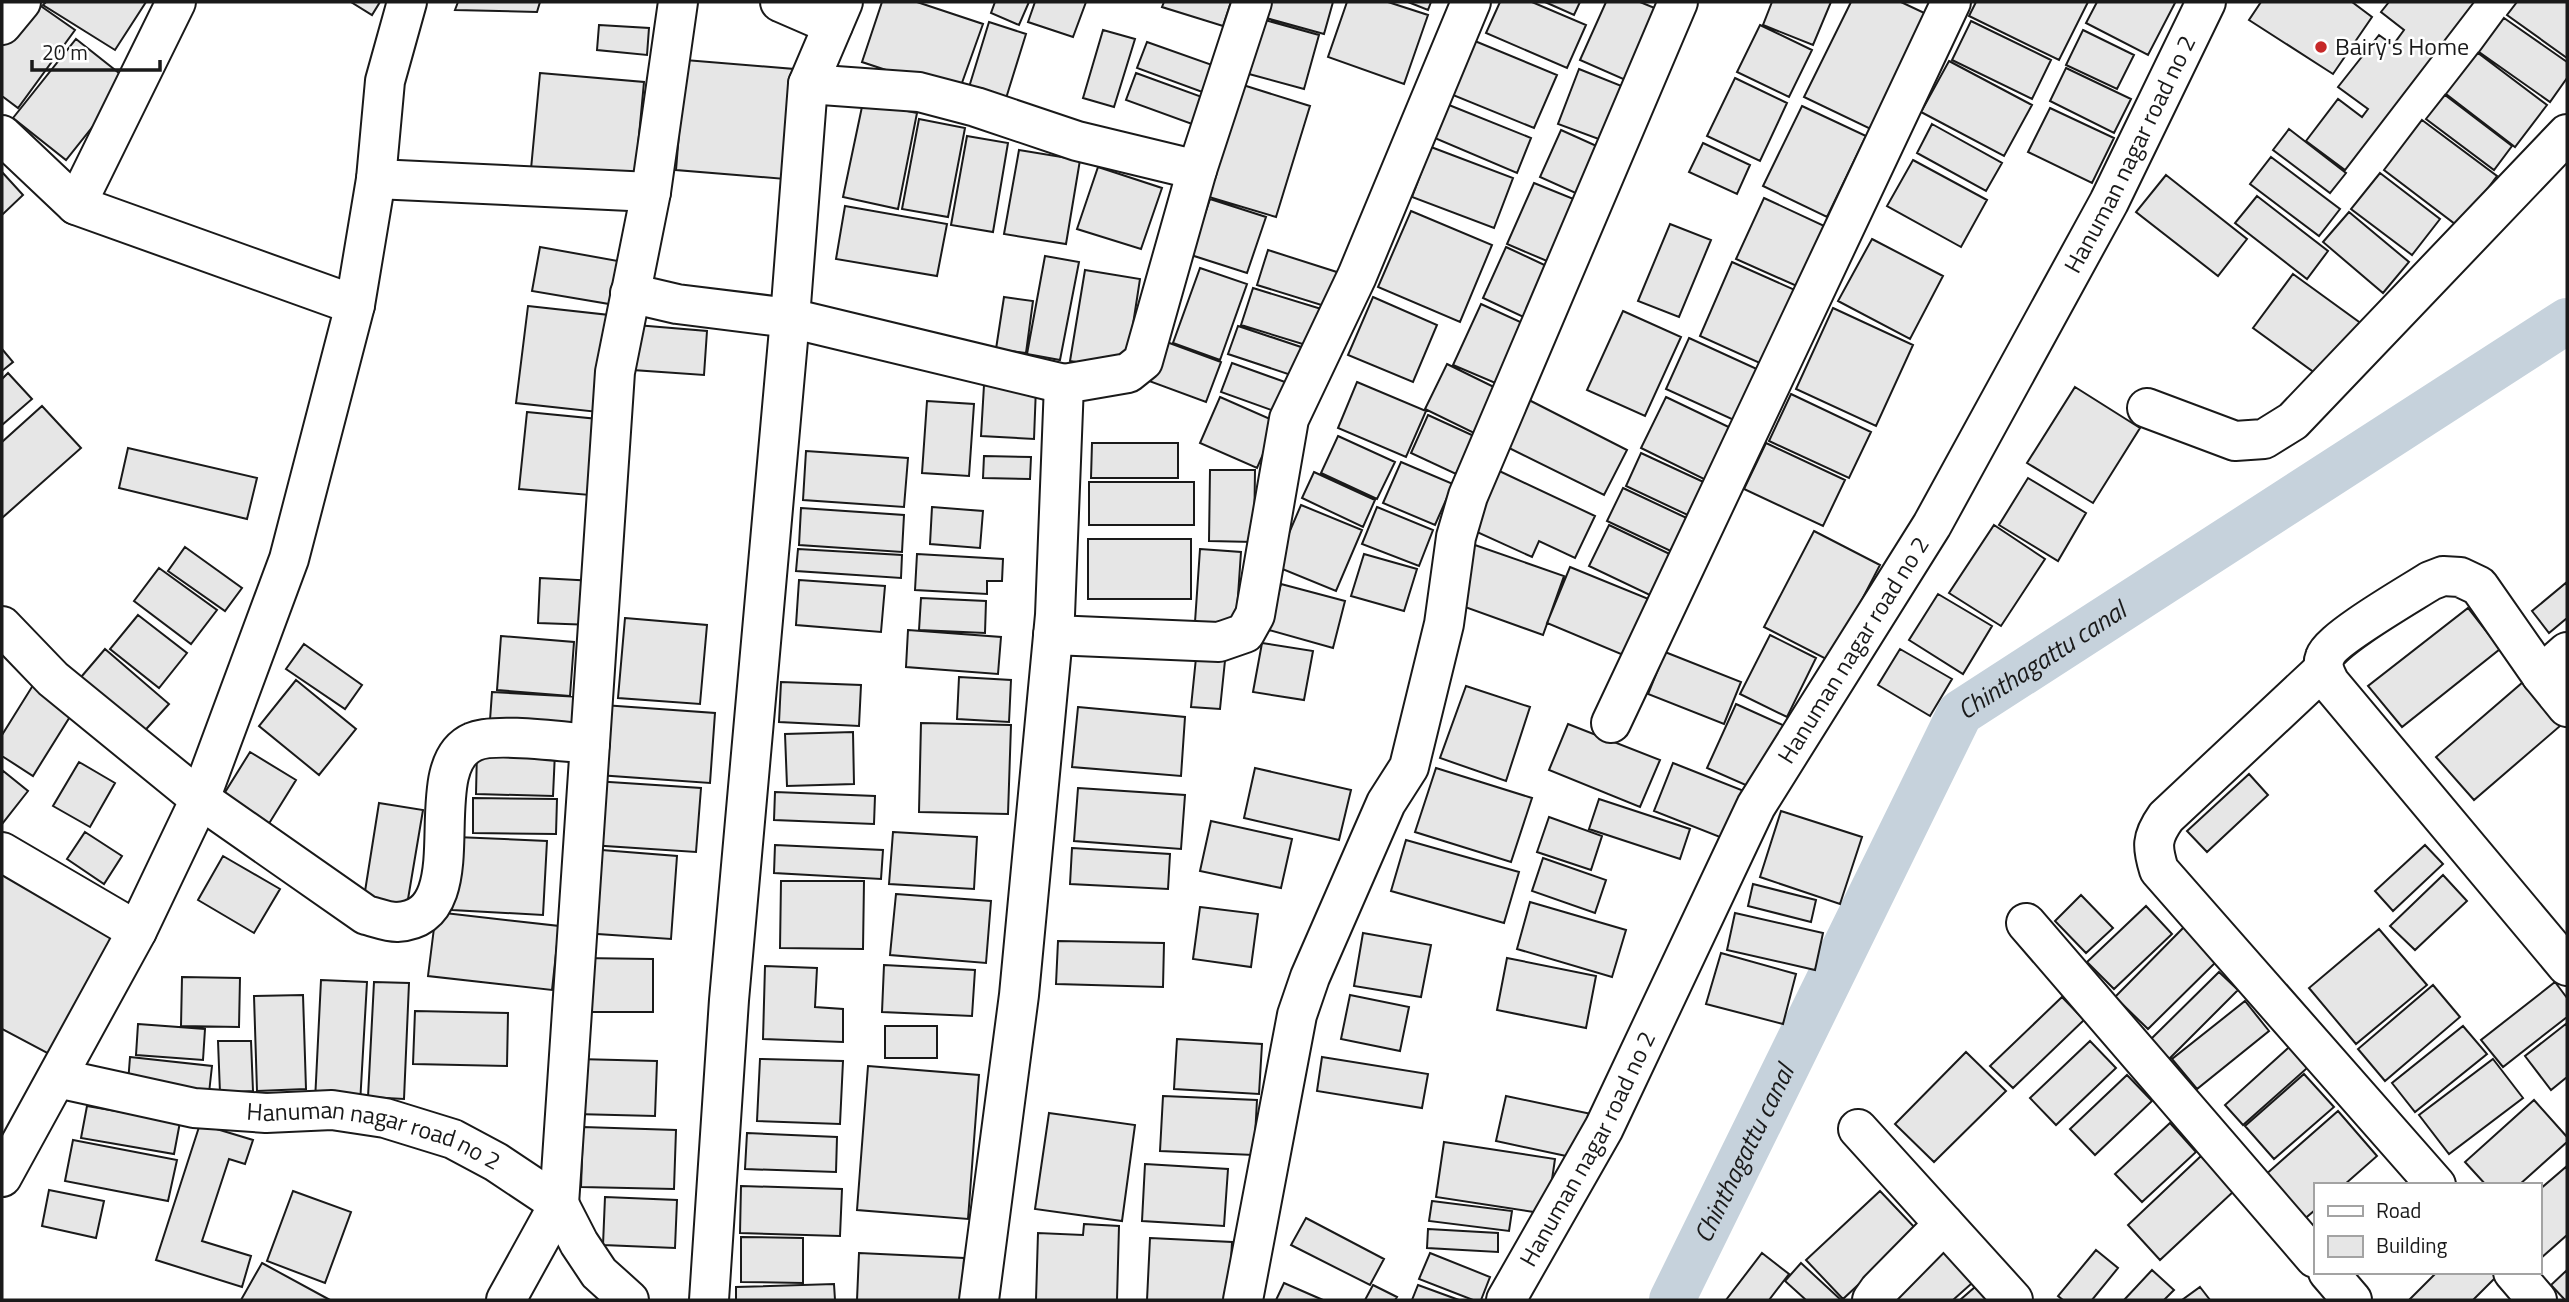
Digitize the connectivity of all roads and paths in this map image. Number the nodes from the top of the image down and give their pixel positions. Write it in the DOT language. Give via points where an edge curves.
graph roads {
  1 [pos="21,2"];
  2 [pos="176,2"];
  3 [pos="407,2"];
  4 [pos="678,2"];
  5 [pos="780,2"];
  6 [pos="1252,2"];
  7 [pos="1471,2"];
  8 [pos="1678,2"];
  9 [pos="1951,2"];
  10 [pos="2206,2"];
  11 [pos="838,14"];
  12 [pos="2,25"];
  13 [pos="808,84"];
  14 [pos="2567,134"];
  15 [pos="2,135"];
  16 [pos="1197,170"];
  17 [pos="376,179"];
  18 [pos="651,192"];
  19 [pos="76,205"];
  20 [pos="630,293"];
  21 [pos="355,305"];
  22 [pos="790,318"];
  23 [pos="1064,384"];
  24 [pos="2147,408"];
  25 [pos="2,626"];
  26 [pos="1053,635"];
  27 [pos="2554,664"];
  28 [pos="2323,670"];
  29 [pos="2567,707"];
  30 [pos="1611,723"];
  31 [pos="590,744"];
  32 [pos="200,799"];
  33 [pos="2,852"];
  34 [pos="2026,923"];
  35 [pos="137,930"];
  36 [pos="2567,966"];
  37 [pos="57,1079"];
  38 [pos="1858,1129"];
  39 [pos="2,1177"];
  40 [pos="2434,1183"];
  41 [pos="559,1204"];
  42 [pos="1944,1224"];
  43 [pos="2314,1257"];
  44 [pos="2330,1274"];
  45 [pos="2515,1274"];
  46 [pos="506,1300"];
  47 [pos="629,1300"];
  48 [pos="709,1300"];
  49 [pos="979,1300"];
  50 [pos="1243,1300"];
  51 [pos="1506,1300"];
  52 [pos="1872,1300"];
  53 [pos="2012,1300"];
  54 [pos="2352,1300"];
  55 [pos="2537,1300"];
  1 -- 12 [label="street"];
  2 -- 19 [label="street"];
  3 -- 17 [label="street" via="385,81"];
  4 -- 18 [label="street"];
  5 -- 11 [label="street"];
  6 -- 16 [label="street"];
  7 -- 26 [label="street" via="1357,276 1289,419 1255,615 1245,633 1219,642"];
  8 -- 50 [label="street" via="1468,496 1456,537 1444,624 1409,767 1386,803 1297,1015"];
  9 -- 30 [label="street"];
  10 -- 51 [label="street, Hanuman nagar road no 2" via="2109,202 1932,525 1756,806 1604,1128"];
  11 -- 13 [label="street"];
  13 -- 16 [label="street" via="919,92 1077,141"];
  13 -- 22 [label="street"];
  14 -- 24 [label="street" via="2293,421 2264,439 2235,441"];
  15 -- 19 [label="street"];
  16 -- 23 [label="street" via="1143,361 1128,373"];
  17 -- 18 [label="street"];
  17 -- 21 [label="street"];
  18 -- 20 [label="street"];
  19 -- 21 [label="street"];
  20 -- 22 [label="street" via="677,304"];
  20 -- 31 [label="street" via="615,372"];
  21 -- 32 [label="street" via="289,559"];
  22 -- 23 [label="street"];
  22 -- 48 [label="street" via="729,1000"];
  23 -- 26 [label="street"];
  25 -- 32 [label="street" via="53,679"];
  26 -- 49 [label="street" via="1019,995"];
  27 -- 28 [label="street" via="2479,586 2460,577 2443,576 2337,642 2325,656"];
  27 -- 29 [label="street"];
  28 -- 36 [label="street"];
  28 -- 40 [label="street" via="2166,817 2155,832 2153,852 2159,870"];
  31 -- 32 [label="street" via="498,738 472,742 449,771 443,870 432,906 421,916 396,922 366,915"];
  31 -- 41 [label="street"];
  32 -- 35 [label="street"];
  33 -- 35 [label="street"];
  34 -- 43 [label="street"];
  35 -- 37 [label="street"];
  37 -- 39 [label="street"];
  37 -- 41 [label="street, Hanuman nagar road no 2" via="194,1108 266,1113 332,1110 385,1118 453,1139"];
  38 -- 42 [label="street"];
  41 -- 46 [label="street"];
  41 -- 47 [label="street, Hanuman nagar road no 2" via="599,1273"];
  42 -- 52 [label="street"];
  42 -- 53 [label="street"];
  44 -- 54 [label="street"];
  45 -- 55 [label="street"];
}
